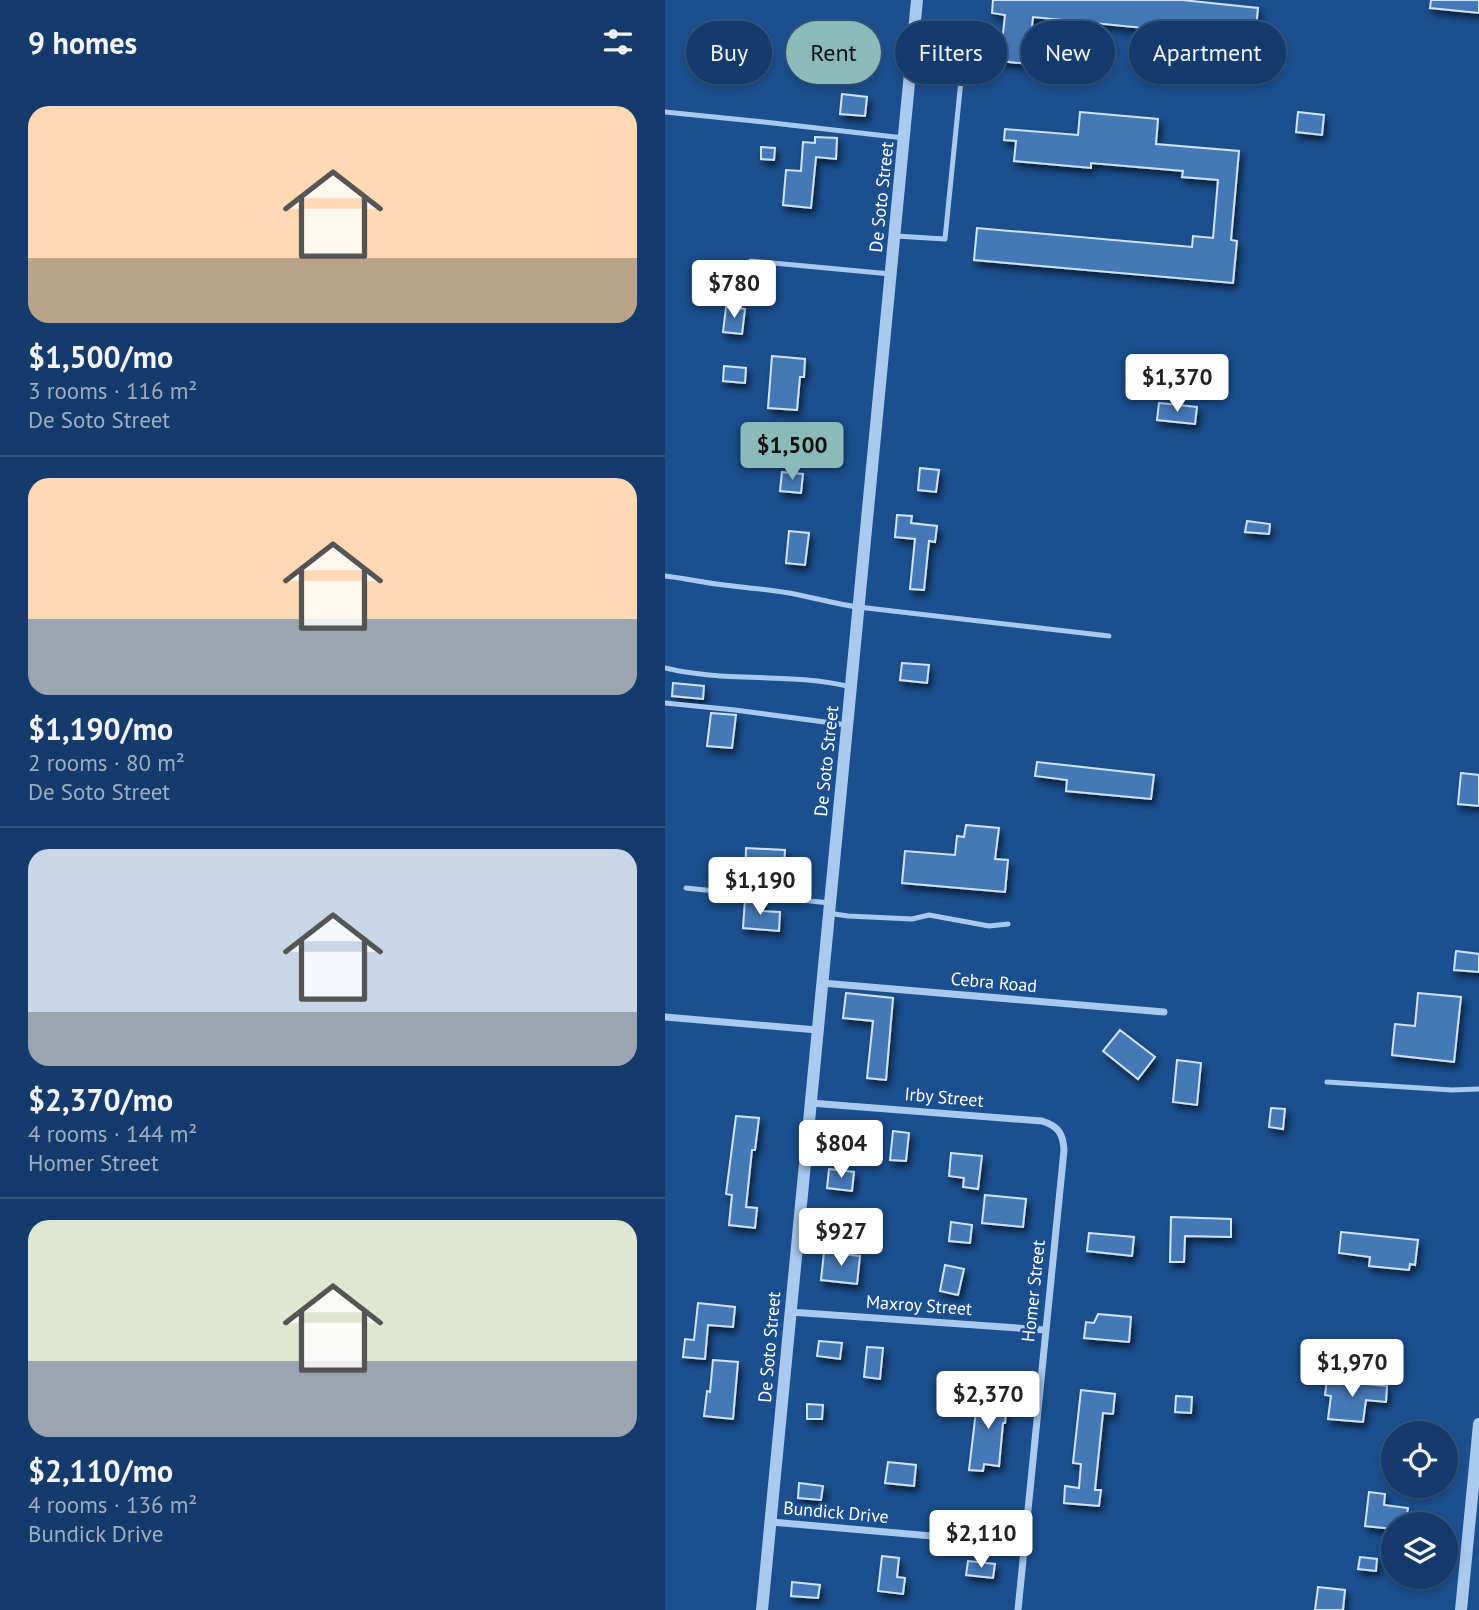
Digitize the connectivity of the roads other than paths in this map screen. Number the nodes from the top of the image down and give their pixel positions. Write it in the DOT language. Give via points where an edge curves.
graph roads {
  1 [pos="917,0"];
  2 [pos="915,21"];
  3 [pos="909,84"];
  4 [pos="961,84"];
  5 [pos="665,112"];
  6 [pos="904,138"];
  7 [pos="894,236"];
  8 [pos="751,261"];
  9 [pos="891,274"];
  10 [pos="665,576"];
  11 [pos="858,607"];
  12 [pos="1109,635"];
  13 [pos="665,668"];
  14 [pos="851,687"];
  15 [pos="665,703"];
  16 [pos="847,725"];
  17 [pos="686,888"];
  18 [pos="829,908"];
  19 [pos="1008,925"];
  20 [pos="822,983"];
  21 [pos="1164,1012"];
  22 [pos="665,1017"];
  23 [pos="817,1030"];
  24 [pos="1328,1082"];
  25 [pos="1479,1089"];
  26 [pos="810,1102"];
  27 [pos="1063,1142"];
  28 [pos="790,1312"];
  29 [pos="1045,1330"];
  30 [pos="1479,1424"];
  31 [pos="771,1522"];
  32 [pos="1474,1523"];
  33 [pos="1024,1545"];
  34 [pos="762,1610"];
  35 [pos="1018,1610"];
  36 [pos="1461,1610"];
  1 -- 2 [label="street, De Soto Street"];
  3 -- 6 [label="street, De Soto Street"];
  4 -- 7 [label="lane" via="945,239"];
  5 -- 6 [label="lane"];
  6 -- 7 [label="street, De Soto Street"];
  7 -- 9 [label="street, De Soto Street"];
  8 -- 9 [label="lane"];
  9 -- 11 [label="street, De Soto Street"];
  10 -- 11 [label="lane"];
  11 -- 12 [label="lane"];
  11 -- 14 [label="street, De Soto Street"];
  13 -- 14 [label="lane" via="707,675 810,679"];
  14 -- 16 [label="street, De Soto Street"];
  15 -- 16 [label="lane"];
  16 -- 18 [label="street, De Soto Street"];
  17 -- 18 [label="lane"];
  18 -- 19 [label="lane" via="848,916 912,919 929,915"];
  18 -- 20 [label="street, De Soto Street"];
  20 -- 21 [label="street, Cebra Road"];
  20 -- 23 [label="street, De Soto Street"];
  22 -- 23 [label="street"];
  23 -- 26 [label="street, De Soto Street"];
  24 -- 25 [label="lane"];
  26 -- 27 [label="street, Irby Street" via="1042,1121 1060,1130"];
  26 -- 28 [label="street, De Soto Street"];
  27 -- 29 [label="street, Homer Street"];
  28 -- 29 [label="street, Maxroy Street"];
  28 -- 31 [label="street, De Soto Street"];
  29 -- 33 [label="street, Homer Street"];
  30 -- 32 [label="street"];
  31 -- 33 [label="street, Bundick Drive"];
  31 -- 34 [label="street, De Soto Street"];
  32 -- 36 [label="street"];
  33 -- 35 [label="street, Homer Street"];
}
